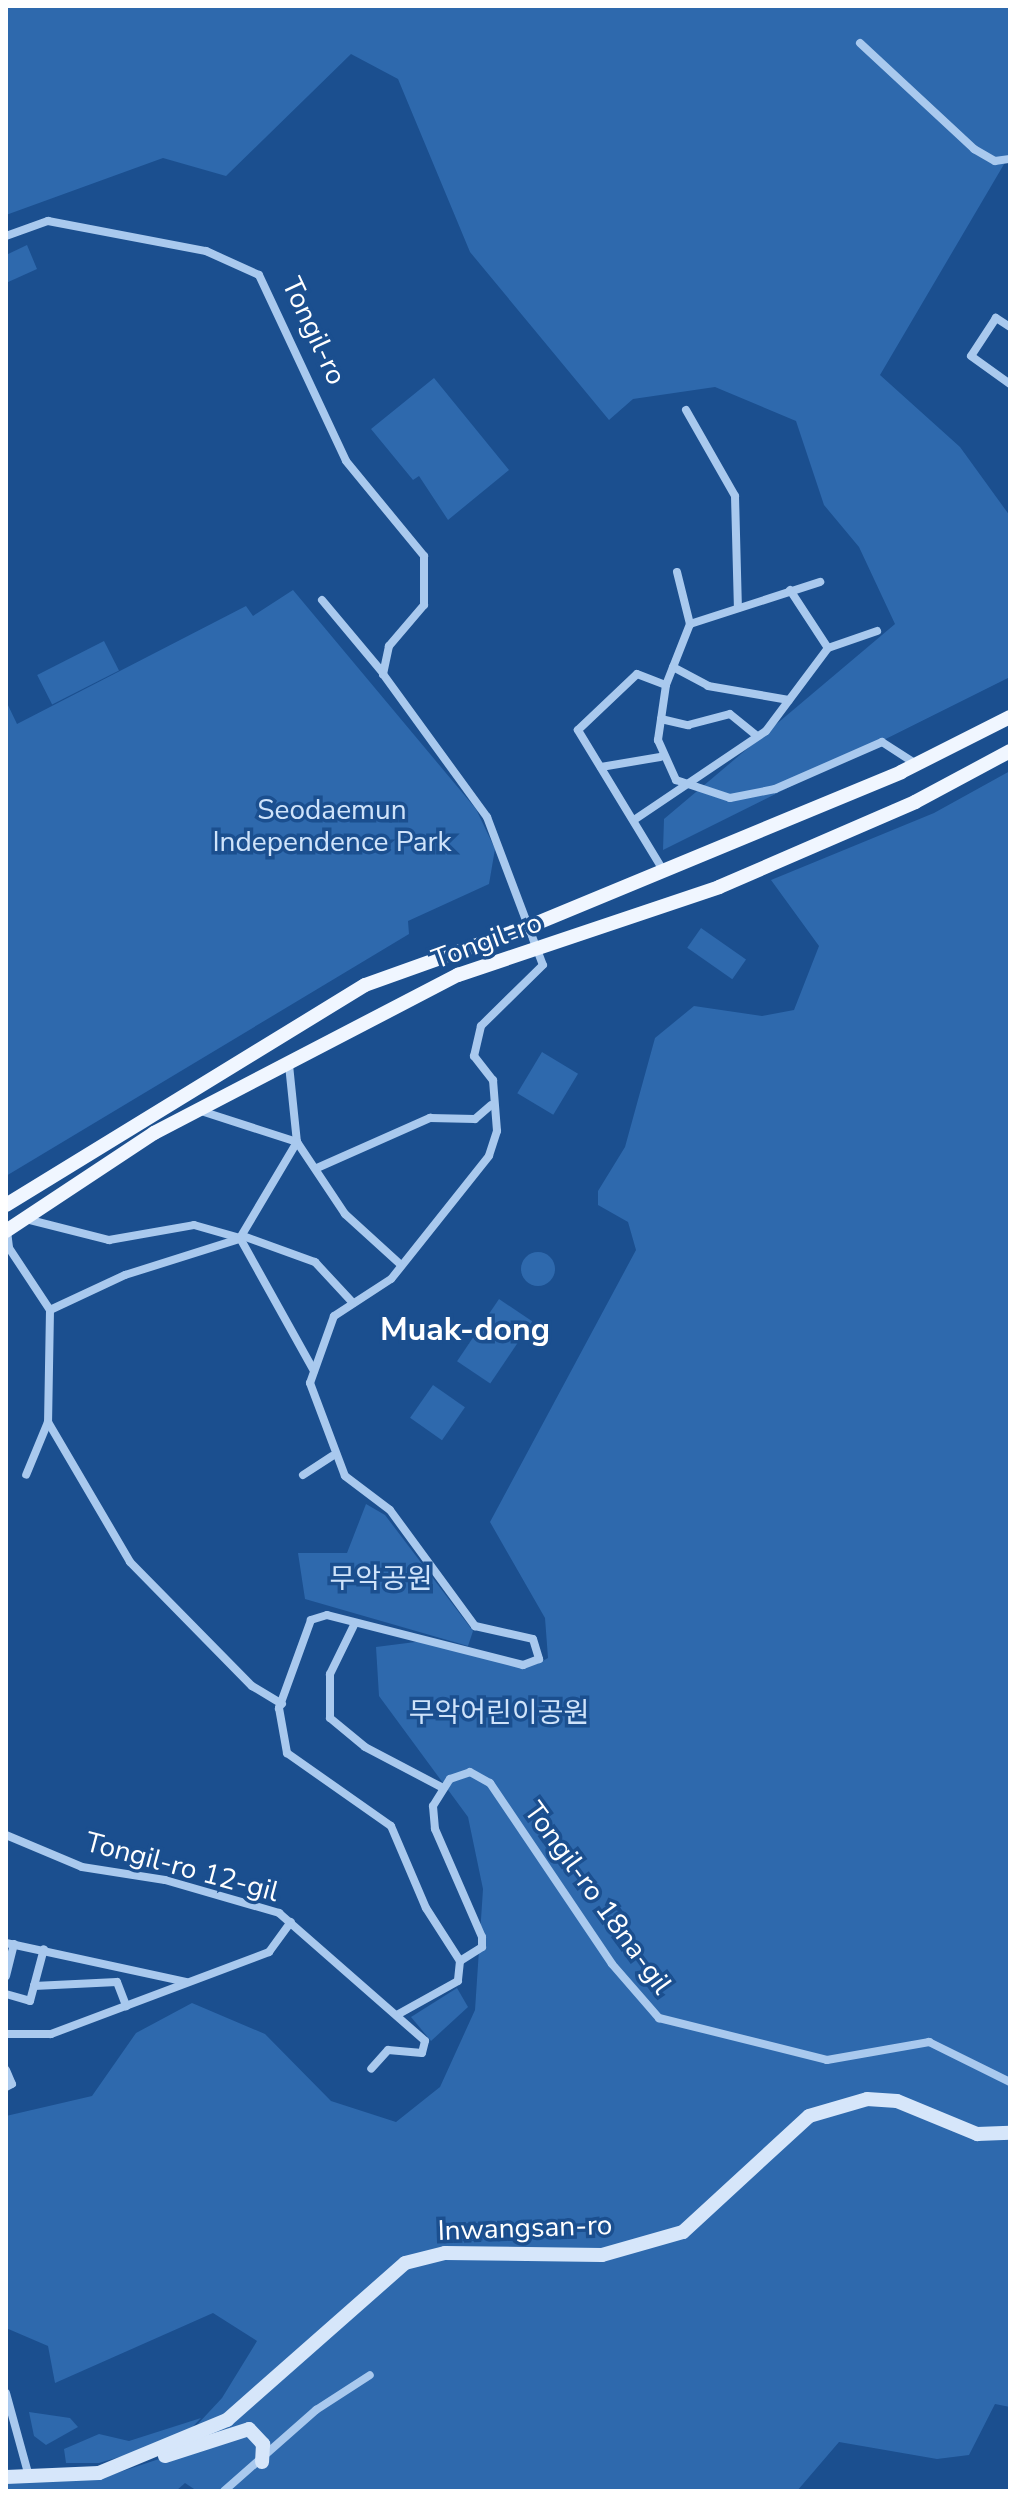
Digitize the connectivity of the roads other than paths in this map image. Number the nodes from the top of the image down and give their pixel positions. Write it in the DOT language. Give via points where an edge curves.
graph roads {
  1 [pos="860,43"];
  2 [pos="1010,159"];
  3 [pos="6,236"];
  4 [pos="1010,327"];
  5 [pos="1010,384"];
  6 [pos="686,410"];
  7 [pos="677,572"];
  8 [pos="820,582"];
  9 [pos="790,590"];
  10 [pos="322,600"];
  11 [pos="738,608"];
  12 [pos="690,624"];
  13 [pos="877,631"];
  14 [pos="828,648"];
  15 [pos="673,667"];
  16 [pos="383,674"];
  17 [pos="666,685"];
  18 [pos="789,700"];
  19 [pos="1010,717"];
  20 [pos="661,719"];
  21 [pos="757,736"];
  22 [pos="1010,751"];
  23 [pos="660,757"];
  24 [pos="916,765"];
  25 [pos="601,767"];
  26 [pos="687,787"];
  27 [pos="634,820"];
  28 [pos="663,870"];
  29 [pos="530,926"];
  30 [pos="539,949"];
  31 [pos="289,1065"];
  32 [pos="491,1105"];
  33 [pos="201,1111"];
  34 [pos="297,1142"];
  35 [pos="317,1168"];
  36 [pos="6,1205"];
  37 [pos="25,1219"];
  38 [pos="6,1231"];
  39 [pos="242,1237"];
  40 [pos="401,1265"];
  41 [pos="353,1303"];
  42 [pos="50,1310"];
  43 [pos="314,1371"];
  44 [pos="48,1422"];
  45 [pos="332,1456"];
  46 [pos="26,1475"];
  47 [pos="303,1475"];
  48 [pos="355,1623"];
  49 [pos="282,1704"];
  50 [pos="443,1788"];
  51 [pos="6,1835"];
  52 [pos="291,1922"];
  53 [pos="10,1944"];
  54 [pos="44,1949"];
  55 [pos="460,1961"];
  56 [pos="6,1976"];
  57 [pos="186,1982"];
  58 [pos="34,1986"];
  59 [pos="6,1994"];
  60 [pos="126,2006"];
  61 [pos="397,2015"];
  62 [pos="6,2034"];
  63 [pos="371,2069"];
  64 [pos="6,2070"];
  65 [pos="1010,2082"];
  66 [pos="6,2087"];
  67 [pos="1010,2133"];
  68 [pos="370,2375"];
  69 [pos="6,2393"];
  70 [pos="262,2462"];
  71 [pos="28,2473"];
  72 [pos="99,2473"];
  73 [pos="6,2477"];
  74 [pos="224,2491"];
  1 -- 2 [label="street" via="974,149 995,161"];
  3 -- 16 [label="street, Tongil-ro" via="48,221 206,251 259,275 346,461 407,528 427,565 424,605 389,646"];
  4 -- 5 [label="street" via="996,318 971,356"];
  6 -- 11 [label="street" via="735,496"];
  7 -- 12 [label="street"];
  8 -- 9 [label="street"];
  9 -- 11 [label="street"];
  9 -- 14 [label="street"];
  10 -- 16 [label="street, Tongil-ro"];
  11 -- 12 [label="street"];
  12 -- 15 [label="street"];
  13 -- 14 [label="street"];
  14 -- 18 [label="street"];
  15 -- 17 [label="street"];
  15 -- 18 [label="street" via="708,686"];
  16 -- 29 [label="street, Tongil-ro" via="487,817"];
  17 -- 20 [label="street"];
  17 -- 25 [label="street" via="637,674 578,730"];
  18 -- 21 [label="street"];
  19 -- 24 [label="main road, Tongil-ro"];
  20 -- 21 [label="street" via="688,725 730,714"];
  20 -- 23 [label="street"];
  21 -- 26 [label="street"];
  22 -- 30 [label="main road, Tongil-ro" via="761,869"];
  23 -- 25 [label="street"];
  23 -- 26 [label="street"];
  24 -- 26 [label="street" via="882,742 775,789 730,798"];
  24 -- 28 [label="main road, Tongil-ro"];
  25 -- 27 [label="street"];
  26 -- 27 [label="street"];
  27 -- 28 [label="street"];
  28 -- 29 [label="main road, Tongil-ro"];
  29 -- 30 [label="street"];
  29 -- 36 [label="main road, Tongil-ro" via="365,985"];
  30 -- 31 [label="main road, Tongil-ro" via="458,975"];
  30 -- 32 [label="street" via="538,977 481,1026 474,1056 493,1080"];
  31 -- 33 [label="main road, Tongil-ro"];
  31 -- 34 [label="street"];
  32 -- 35 [label="street" via="475,1119 430,1118"];
  32 -- 40 [label="street" via="497,1131 489,1156"];
  33 -- 34 [label="street"];
  33 -- 37 [label="main road, Tongil-ro" via="154,1133"];
  34 -- 35 [label="street"];
  34 -- 39 [label="street"];
  35 -- 40 [label="street" via="345,1214"];
  37 -- 38 [label="main road, Tongil-ro"];
  37 -- 39 [label="street" via="109,1240 194,1225"];
  38 -- 42 [label="street, Tongil-ro" via="9,1248"];
  39 -- 41 [label="street" via="315,1262"];
  39 -- 42 [label="street" via="125,1275"];
  39 -- 43 [label="street"];
  40 -- 41 [label="street"];
  41 -- 43 [label="street" via="334,1316"];
  42 -- 44 [label="street"];
  43 -- 45 [label="street" via="310,1383"];
  44 -- 46 [label="street"];
  44 -- 49 [label="street" via="130,1562 252,1686"];
  45 -- 47 [label="street"];
  45 -- 48 [label="street" via="345,1476 390,1510 475,1626 533,1639 539,1659 523,1665"];
  48 -- 49 [label="street" via="317,1614 311,1620"];
  48 -- 50 [label="street" via="330,1674 330,1718 365,1747"];
  49 -- 55 [label="street" via="287,1753 307,1774 391,1826"];
  50 -- 55 [label="street" via="433,1806 435,1829 482,1937 482,1947"];
  50 -- 65 [label="street, Tongil-ro 18na-gil" via="470,1772 490,1783 612,1964 659,2018 827,2060 929,2042"];
  51 -- 52 [label="street, Tongil-ro 12-gil" via="82,1867 165,1880"];
  52 -- 57 [label="street" via="269,1952"];
  52 -- 61 [label="street, Tongil-ro 12-gil"];
  53 -- 54 [label="street"];
  53 -- 56 [label="street"];
  54 -- 57 [label="street"];
  54 -- 58 [label="street"];
  55 -- 61 [label="street" via="458,1981"];
  57 -- 60 [label="street"];
  58 -- 59 [label="street" via="30,2001"];
  58 -- 60 [label="street" via="117,1982"];
  60 -- 62 [label="street" via="51,2034"];
  61 -- 63 [label="street, Tongil-ro 12-gil" via="425,2041 422,2053 388,2050"];
  64 -- 66 [label="street" via="12,2084"];
  67 -- 72 [label="street, Inwangsan-ro" via="977,2134 897,2101 867,2099 809,2116 707,2214 660,2241 602,2255 445,2253 405,2263 227,2420"];
  68 -- 70 [label="street" via="295,2426"];
  69 -- 71 [label="street"];
  70 -- 72 [label="street" via="263,2444 249,2429"];
  70 -- 74 [label="street"];
  71 -- 72 [label="street, Inwangsan-ro"];
  71 -- 73 [label="street, Inwangsan-ro"];
}
